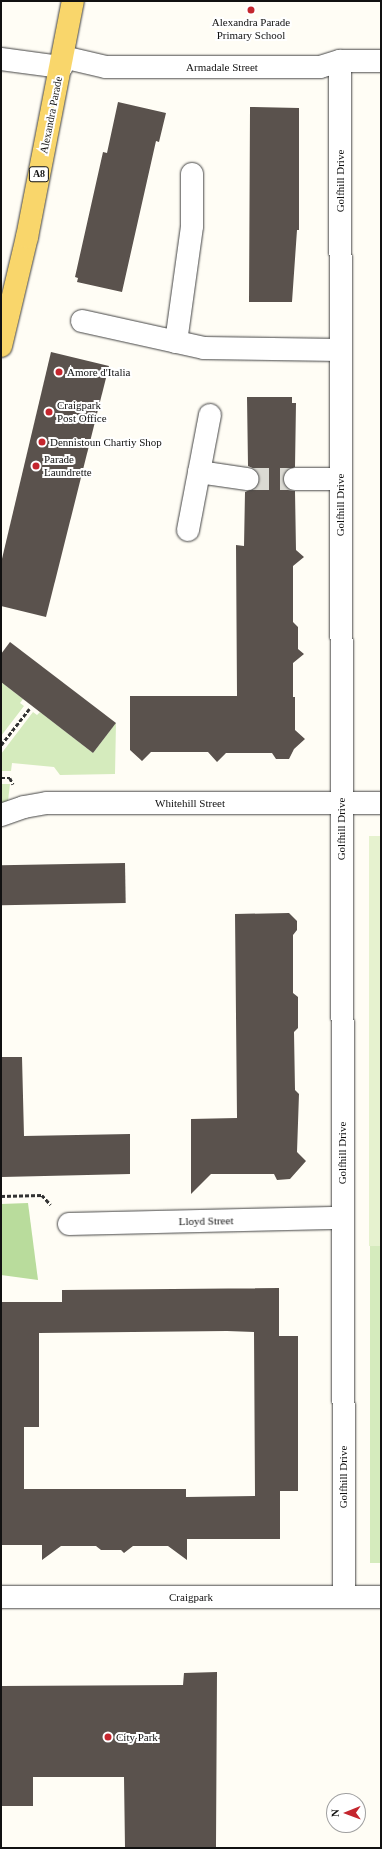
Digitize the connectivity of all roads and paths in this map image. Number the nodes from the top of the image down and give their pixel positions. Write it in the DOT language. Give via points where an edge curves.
graph roads {
  1 [pos="73,1"];
  2 [pos="1,59"];
  3 [pos="340,61"];
  4 [pos="381,61"];
  5 [pos="62,62"];
  6 [pos="192,174"];
  7 [pos="82,321"];
  8 [pos="176,342"];
  9 [pos="1,346"];
  10 [pos="340,350"];
  11 [pos="210,415"];
  12 [pos="199,472"];
  13 [pos="247,479"];
  14 [pos="295,479"];
  15 [pos="340,479"];
  16 [pos="188,530"];
  17 [pos="29,709"];
  18 [pos="1,745"];
  19 [pos="341,803"];
  20 [pos="381,803"];
  21 [pos="1,815"];
  22 [pos="1,1196"];
  23 [pos="342,1218"];
  24 [pos="69,1224"];
  25 [pos="1,1597"];
  26 [pos="344,1597"];
  27 [pos="381,1597"];
  1 -- 5 [label="main road, Alexandra Parade / A8"];
  2 -- 5 [label="street, Armadale Street"];
  3 -- 4 [label="street, Armadale Street"];
  3 -- 5 [label="street, Armadale Street" via="320,67 106,67"];
  3 -- 10 [label="street, Golfhill Drive"];
  5 -- 9 [label="main road, Alexandra Parade / A8" via="27,237"];
  6 -- 8 [label="street" via="192,226"];
  7 -- 8 [label="street"];
  8 -- 10 [label="street" via="204,348"];
  10 -- 15 [label="street, Golfhill Drive"];
  11 -- 12 [label="street"];
  12 -- 13 [label="street"];
  12 -- 16 [label="street"];
  14 -- 15 [label="street"];
  15 -- 19 [label="street, Golfhill Drive"];
  17 -- 18 [label="path"];
  19 -- 20 [label="street, Whitehill Street"];
  19 -- 21 [label="street, Whitehill Street" via="47,803"];
  19 -- 23 [label="street, Golfhill Drive"];
  22 -- 24 [label="path" via="42,1195"];
  23 -- 24 [label="street, Lloyd Street"];
  23 -- 26 [label="street, Golfhill Drive"];
  25 -- 26 [label="street, Craigpark"];
  26 -- 27 [label="street, Craigpark"];
}
